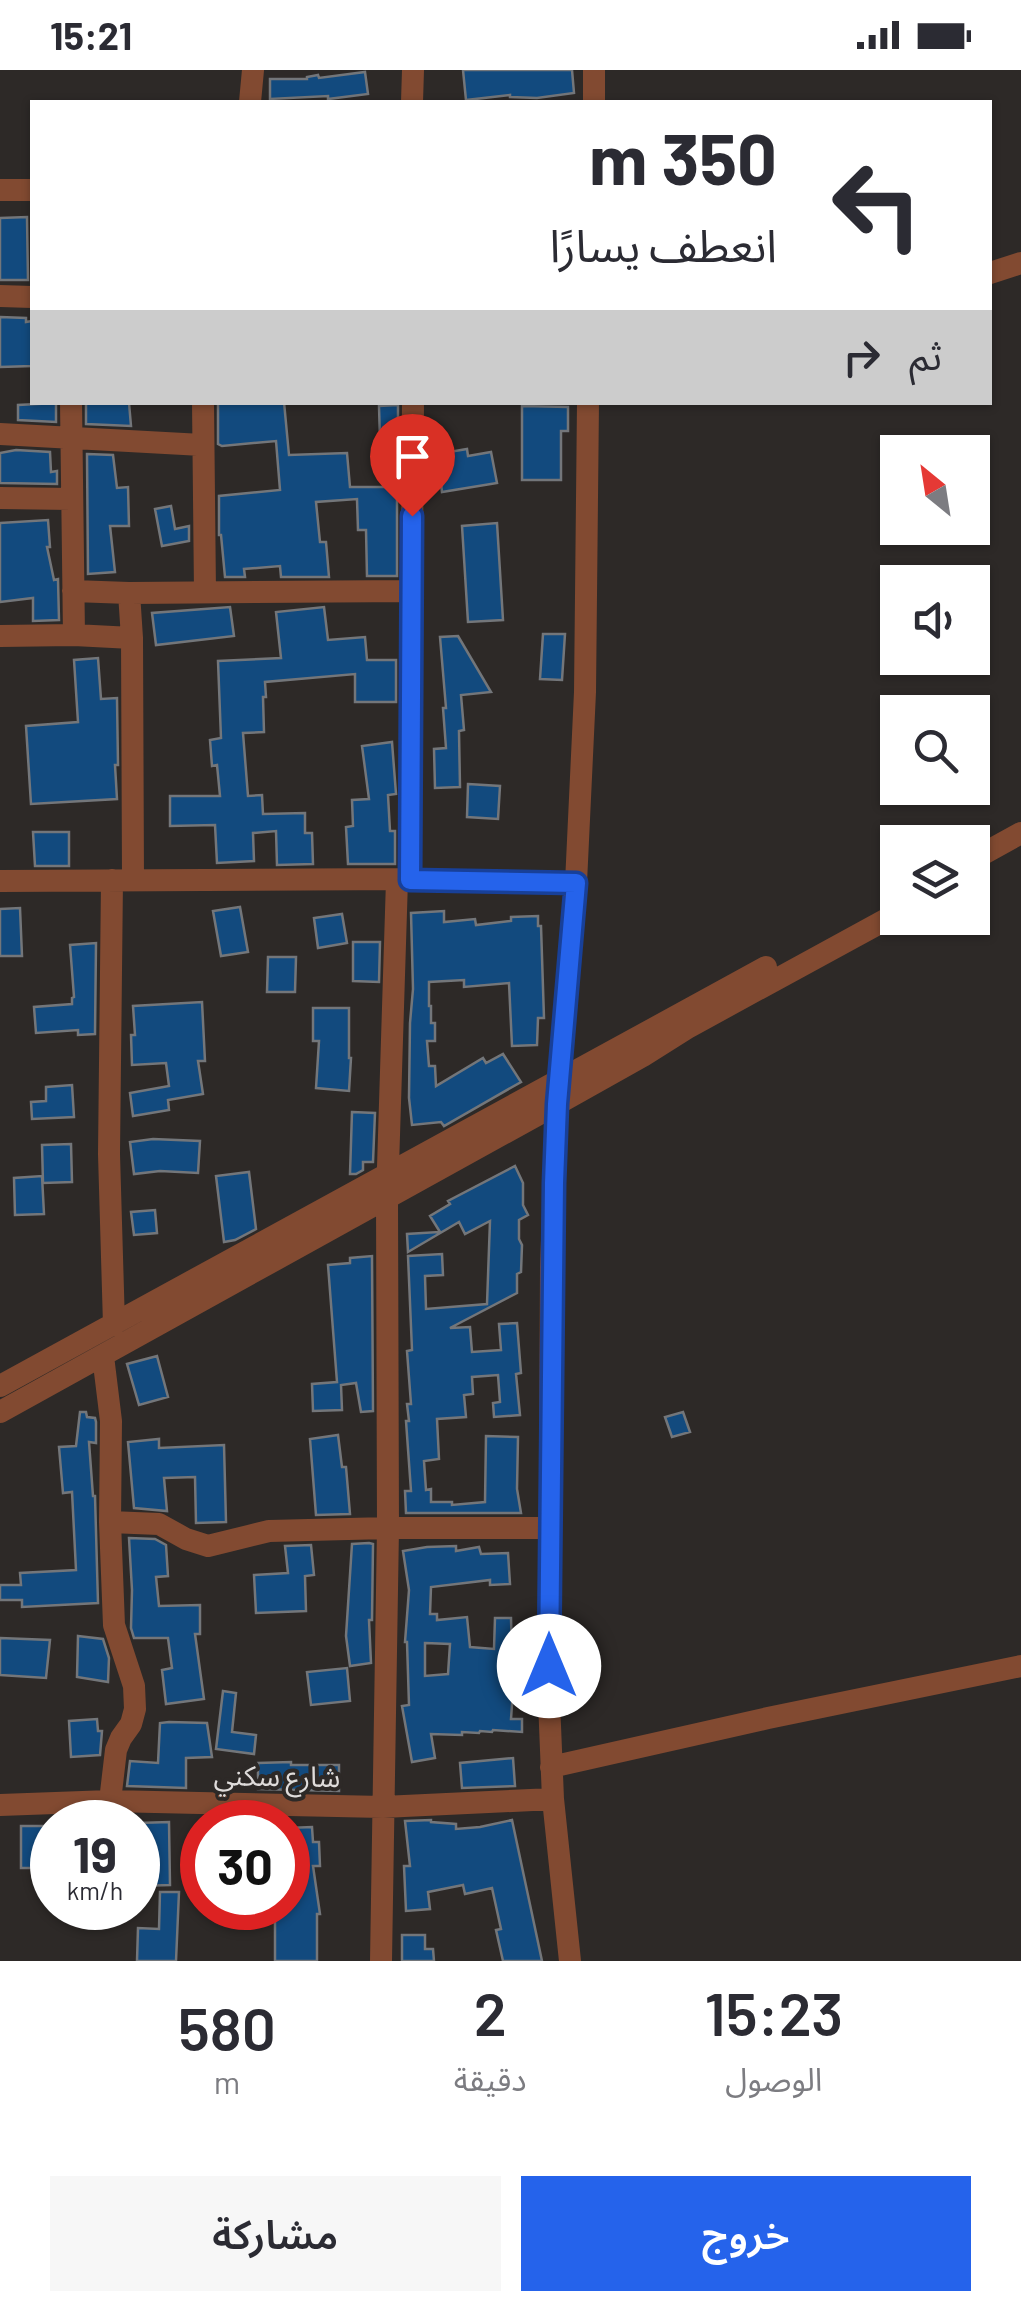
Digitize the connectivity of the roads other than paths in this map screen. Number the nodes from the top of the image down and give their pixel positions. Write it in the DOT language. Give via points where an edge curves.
graph roads {
  1 [pos="253,70"];
  2 [pos="413,70"];
  3 [pos="594,70"];
  4 [pos="250,100"];
  5 [pos="412,100"];
  6 [pos="594,100"];
  7 [pos="0,190"];
  8 [pos="30,190"];
  9 [pos="1021,264"];
  10 [pos="992,272"];
  11 [pos="0,296"];
  12 [pos="30,297"];
  13 [pos="72,405"];
  14 [pos="203,405"];
  15 [pos="413,405"];
  16 [pos="588,405"];
  17 [pos="0,434"];
  18 [pos="71,438"];
  19 [pos="202,445"];
  20 [pos="0,498"];
  21 [pos="72,499"];
  22 [pos="74,591"];
  23 [pos="412,591"];
  24 [pos="205,592"];
  25 [pos="129,593"];
  26 [pos="74,635"];
  27 [pos="0,636"];
  28 [pos="132,638"];
  29 [pos="1021,833"];
  30 [pos="990,850"];
  31 [pos="1021,850"];
  32 [pos="990,865"];
  33 [pos="123,880"];
  34 [pos="403,880"];
  35 [pos="0,881"];
  36 [pos="576,883"];
  37 [pos="880,907"];
  38 [pos="880,923"];
  39 [pos="560,1080"];
  40 [pos="557,1104"];
  41 [pos="388,1175"];
  42 [pos="387,1199"];
  43 [pos="114,1324"];
  44 [pos="103,1356"];
  45 [pos="0,1386"];
  46 [pos="0,1412"];
  47 [pos="110,1522"];
  48 [pos="388,1528"];
  49 [pos="550,1528"];
  50 [pos="1021,1666"];
  51 [pos="551,1767"];
  52 [pos="110,1800"];
  53 [pos="553,1800"];
  54 [pos="160,1802"];
  55 [pos="30,1804"];
  56 [pos="0,1805"];
  57 [pos="383,1807"];
  58 [pos="381,1961"];
  59 [pos="570,1961"];
  1 -- 4 [label="street"];
  2 -- 5 [label="street"];
  3 -- 6 [label="street"];
  7 -- 8 [label="street"];
  9 -- 10 [label="street"];
  11 -- 12 [label="street"];
  13 -- 18 [label="street"];
  14 -- 19 [label="street"];
  15 -- 23 [label="street"];
  16 -- 36 [label="street"];
  17 -- 18 [label="street"];
  18 -- 19 [label="street"];
  18 -- 21 [label="street"];
  19 -- 24 [label="street"];
  20 -- 21 [label="street"];
  21 -- 22 [label="street"];
  22 -- 25 [label="street"];
  22 -- 26 [label="street"];
  23 -- 24 [label="street"];
  23 -- 34 [label="street"];
  24 -- 25 [label="street"];
  25 -- 28 [label="street"];
  26 -- 27 [label="street"];
  26 -- 28 [label="street"];
  28 -- 33 [label="street"];
  29 -- 30 [label="street"];
  31 -- 32 [label="street"];
  33 -- 34 [label="street"];
  33 -- 35 [label="street"];
  33 -- 43 [label="street" via="109,1154"];
  34 -- 36 [label="street"];
  34 -- 41 [label="street"];
  36 -- 39 [label="street"];
  37 -- 39 [label="street"];
  38 -- 40 [label="street"];
  39 -- 40 [label="street"];
  39 -- 41 [label="street"];
  40 -- 42 [label="street"];
  40 -- 49 [label="street"];
  41 -- 42 [label="street"];
  41 -- 43 [label="street"];
  42 -- 44 [label="street"];
  42 -- 48 [label="street"];
  43 -- 45 [label="street"];
  44 -- 46 [label="street"];
  44 -- 47 [label="street" via="111,1422"];
  47 -- 48 [label="street" via="159,1524 208,1546 269,1531"];
  47 -- 52 [label="street" via="114,1625 135,1710 116,1750"];
  48 -- 49 [label="street"];
  48 -- 57 [label="street"];
  49 -- 51 [label="street"];
  50 -- 51 [label="street"];
  51 -- 53 [label="street"];
  53 -- 57 [label="street, شارع سكني"];
  53 -- 59 [label="street"];
  54 -- 57 [label="street, شارع سكني"];
  55 -- 56 [label="street, شارع سكني"];
  57 -- 58 [label="street"];
}
